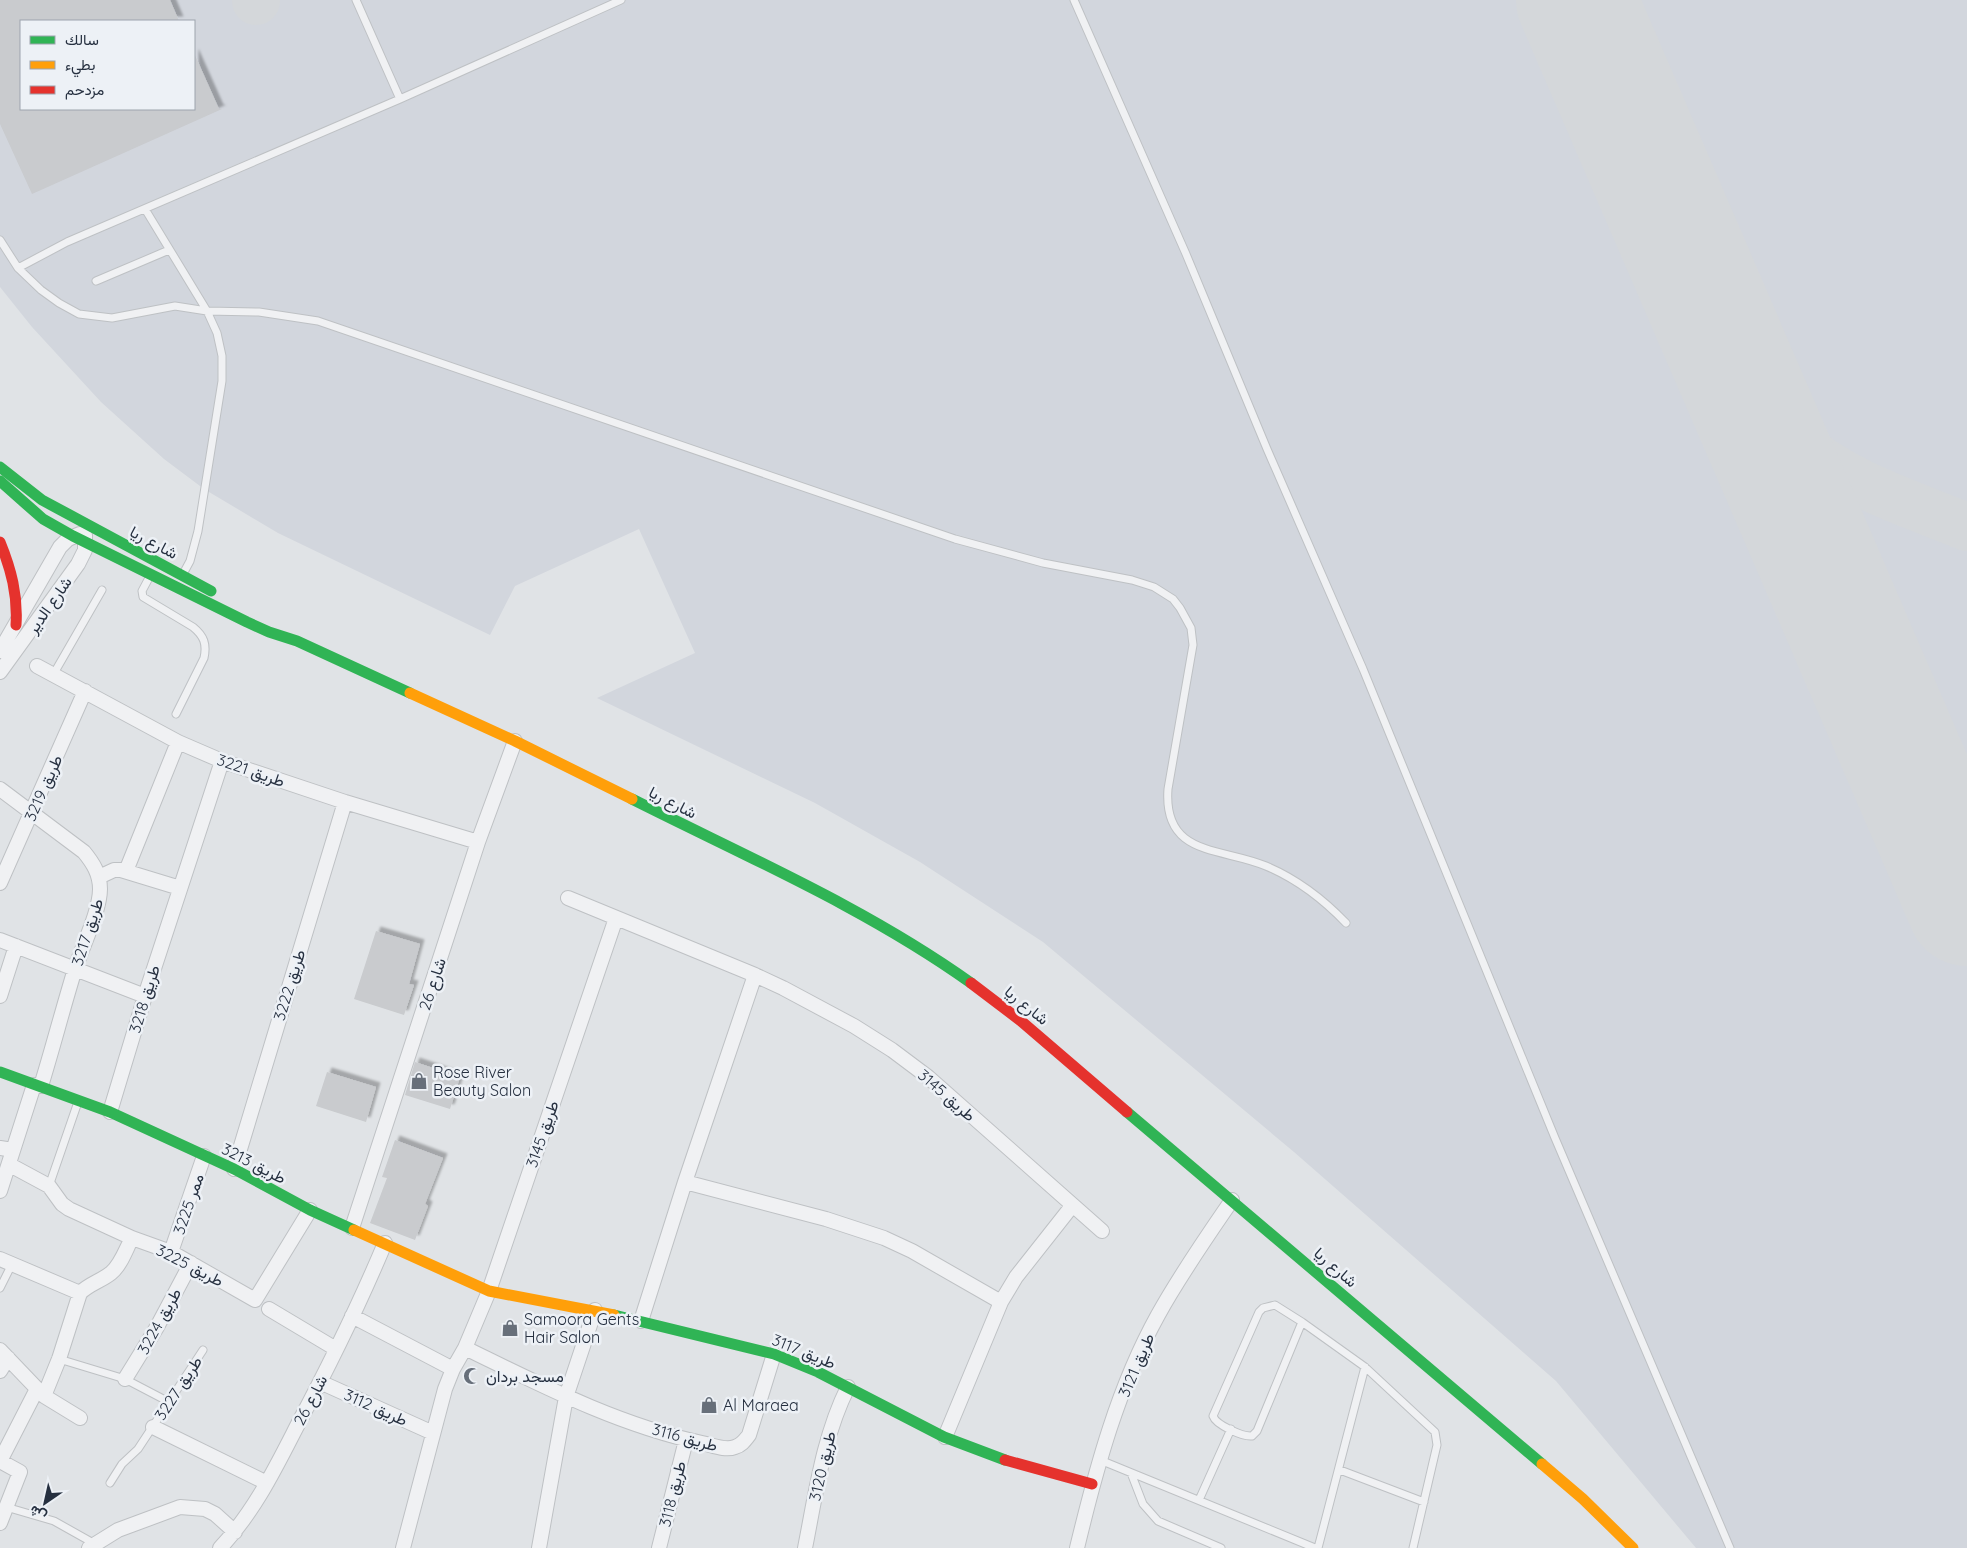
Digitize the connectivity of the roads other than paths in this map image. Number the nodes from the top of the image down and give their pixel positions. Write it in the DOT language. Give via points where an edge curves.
graph roads {
  1 [pos="356,0"];
  2 [pos="621,0"];
  3 [pos="1074,0"];
  4 [pos="400,99"];
  5 [pos="146,209"];
  6 [pos="0,240"];
  7 [pos="169,250"];
  8 [pos="18,268"];
  9 [pos="96,282"];
  10 [pos="207,311"];
  11 [pos="0,467"];
  12 [pos="0,482"];
  13 [pos="74,519"];
  14 [pos="109,537"];
  15 [pos="81,538"];
  16 [pos="0,542"];
  17 [pos="150,576"];
  18 [pos="182,576"];
  19 [pos="102,590"];
  20 [pos="224,597"];
  21 [pos="240,606"];
  22 [pos="16,625"];
  23 [pos="297,641"];
  24 [pos="0,651"];
  25 [pos="37,666"];
  26 [pos="0,672"];
  27 [pos="53,675"];
  28 [pos="85,691"];
  29 [pos="176,714"];
  30 [pos="515,741"];
  31 [pos="178,742"];
  32 [pos="222,761"];
  33 [pos="0,789"];
  34 [pos="345,802"];
  35 [pos="32,814"];
  36 [pos="478,842"];
  37 [pos="126,871"];
  38 [pos="99,877"];
  39 [pos="0,883"];
  40 [pos="180,888"];
  41 [pos="568,898"];
  42 [pos="616,918"];
  43 [pos="1346,923"];
  44 [pos="0,940"];
  45 [pos="16,946"];
  46 [pos="75,969"];
  47 [pos="755,975"];
  48 [pos="0,996"];
  49 [pos="144,996"];
  50 [pos="0,1072"];
  51 [pos="38,1085"];
  52 [pos="79,1099"];
  53 [pos="110,1112"];
  54 [pos="6,1148"];
  55 [pos="204,1156"];
  56 [pos="10,1165"];
  57 [pos="234,1169"];
  58 [pos="685,1182"];
  59 [pos="49,1186"];
  60 [pos="0,1192"];
  61 [pos="1232,1200"];
  62 [pos="1072,1206"];
  63 [pos="310,1210"];
  64 [pos="352,1228"];
  65 [pos="1102,1231"];
  66 [pos="132,1238"];
  67 [pos="385,1243"];
  68 [pos="171,1252"];
  69 [pos="6,1262"];
  70 [pos="191,1263"];
  71 [pos="0,1288"];
  72 [pos="489,1291"];
  73 [pos="80,1293"];
  74 [pos="1000,1302"];
  75 [pos="269,1310"];
  76 [pos="595,1310"];
  77 [pos="352,1316"];
  78 [pos="641,1322"];
  79 [pos="1302,1322"];
  80 [pos="465,1348"];
  81 [pos="336,1349"];
  82 [pos="203,1350"];
  83 [pos="4,1354"];
  84 [pos="774,1354"];
  85 [pos="59,1359"];
  86 [pos="1365,1367"];
  87 [pos="453,1369"];
  88 [pos="0,1370"];
  89 [pos="125,1379"];
  90 [pos="320,1382"];
  91 [pos="848,1387"];
  92 [pos="40,1393"];
  93 [pos="566,1397"];
  94 [pos="169,1402"];
  95 [pos="80,1418"];
  96 [pos="153,1427"];
  97 [pos="1231,1429"];
  98 [pos="433,1433"];
  99 [pos="945,1437"];
  100 [pos="686,1440"];
  101 [pos="1100,1460"];
  102 [pos="0,1461"];
  103 [pos="1340,1470"];
  104 [pos="1131,1473"];
  105 [pos="267,1483"];
  106 [pos="110,1484"];
  107 [pos="1092,1484"];
  108 [pos="1198,1500"];
  109 [pos="1424,1502"];
  110 [pos="6,1507"];
  111 [pos="0,1522"];
  112 [pos="235,1532"];
  113 [pos="92,1546"];
  114 [pos="662,1547"];
  115 [pos="220,1548"];
  116 [pos="402,1548"];
  117 [pos="538,1548"];
  118 [pos="805,1548"];
  119 [pos="1077,1548"];
  120 [pos="1221,1548"];
  121 [pos="1314,1548"];
  122 [pos="1318,1548"];
  123 [pos="1413,1548"];
  124 [pos="1633,1548"];
  125 [pos="1730,1548"];
  1 -- 4 [label="lane"];
  2 -- 4 [label="lane"];
  3 -- 125 [label="lane" via="1364,668 1555,1138"];
  4 -- 5 [label="lane"];
  5 -- 7 [label="lane"];
  5 -- 8 [label="lane" via="67,242"];
  6 -- 8 [label="lane"];
  7 -- 9 [label="lane"];
  7 -- 10 [label="lane"];
  8 -- 10 [label="lane" via="41,290 79,314 112,318 175,306"];
  10 -- 18 [label="lane" via="221,348 222,380 198,531 190,562"];
  10 -- 43 [label="lane" via="259,312 318,321 955,539 1043,563 1154,587 1180,608 1190,628 1193,645 1168,789 1167,802 1175,827 1194,845 1244,858 1289,877 1329,906"];
  11 -- 13 [label="main road, شارع ريا" via="34,495"];
  12 -- 15 [label="main road, شارع ريا" via="43,519"];
  13 -- 14 [label="main road, شارع ريا"];
  13 -- 15 [label="street"];
  14 -- 15 [label="street"];
  14 -- 18 [label="main road, شارع ريا"];
  15 -- 17 [label="main road, شارع ريا"];
  15 -- 22 [label="street, شارع الدير" via="60,547"];
  15 -- 26 [label="street, شارع الدير" via="86,550 78,564"];
  16 -- 22 [label="main road" via="16,587"];
  17 -- 23 [label="main road, شارع ريا" via="269,632"];
  17 -- 29 [label="lane" via="142,591 143,597 193,627 200,633 206,649"];
  18 -- 20 [label="main road, شارع ريا"];
  19 -- 27 [label="lane"];
  21 -- 23 [label="main road, شارع ريا" via="271,622"];
  22 -- 24 [label="street, شارع الدير"];
  23 -- 30 [label="main road, شارع ريا"];
  25 -- 27 [label="street, طريق 3221"];
  27 -- 28 [label="street, طريق 3221"];
  28 -- 31 [label="street, طريق 3221"];
  28 -- 35 [label="street, طريق 3219"];
  30 -- 36 [label="street, شارع 26"];
  30 -- 61 [label="main road, شارع ريا" via="874,920 935,957 1021,1020"];
  31 -- 32 [label="street, طريق 3221"];
  31 -- 37 [label="street"];
  32 -- 34 [label="street, طريق 3221"];
  32 -- 40 [label="street, طريق 3218"];
  33 -- 35 [label="street, طريق 3217"];
  34 -- 36 [label="street, طريق 3221"];
  34 -- 57 [label="street, طريق 3222"];
  35 -- 38 [label="street, طريق 3217" via="84,852"];
  35 -- 39 [label="street, طريق 3219"];
  36 -- 64 [label="street, شارع 26"];
  37 -- 38 [label="street" via="114,870"];
  37 -- 40 [label="street"];
  38 -- 46 [label="street, طريق 3217" via="99,902"];
  40 -- 49 [label="street, طريق 3218"];
  41 -- 42 [label="street, طريق 3145"];
  42 -- 47 [label="street, طريق 3145"];
  42 -- 72 [label="street, طريق 3145"];
  44 -- 45 [label="street"];
  45 -- 46 [label="street"];
  45 -- 48 [label="street"];
  46 -- 49 [label="street"];
  46 -- 51 [label="street, طريق 3217"];
  47 -- 58 [label="street"];
  47 -- 62 [label="street, طريق 3145" via="854,1026 892,1050 928,1077"];
  49 -- 53 [label="street, طريق 3218"];
  50 -- 51 [label="main road, طريق 3213"];
  51 -- 52 [label="main road, طريق 3213"];
  51 -- 54 [label="street, طريق 3217"];
  52 -- 53 [label="main road, طريق 3213"];
  52 -- 59 [label="lane"];
  53 -- 55 [label="main road, طريق 3213"];
  54 -- 56 [label="street, طريق 3217"];
  55 -- 57 [label="main road, طريق 3213"];
  55 -- 68 [label="street, ممر 3225"];
  56 -- 59 [label="street, طريق 3225"];
  56 -- 60 [label="street, طريق 3217"];
  57 -- 63 [label="main road, طريق 3213"];
  58 -- 74 [label="street" via="826,1219 884,1238"];
  58 -- 78 [label="street"];
  59 -- 66 [label="street, طريق 3225" via="69,1209"];
  61 -- 101 [label="street, طريق 3121" via="1157,1316 1131,1370"];
  61 -- 124 [label="main road, شارع ريا" via="1583,1499"];
  62 -- 65 [label="street, طريق 3145"];
  62 -- 74 [label="street"];
  63 -- 64 [label="main road, طريق 3213"];
  63 -- 70 [label="street, طريق 3225" via="255,1300"];
  64 -- 67 [label="main road, طريق 3213"];
  66 -- 68 [label="street, طريق 3225"];
  66 -- 73 [label="street" via="117,1266"];
  67 -- 72 [label="main road, طريق 3213"];
  67 -- 77 [label="street, شارع 26"];
  68 -- 70 [label="street, طريق 3225"];
  69 -- 71 [label="lane"];
  69 -- 73 [label="street"];
  70 -- 89 [label="street, طريق 3224"];
  72 -- 76 [label="main road, طريق 3117"];
  72 -- 80 [label="street, طريق 3145"];
  73 -- 85 [label="street"];
  74 -- 99 [label="street"];
  75 -- 81 [label="street"];
  76 -- 78 [label="main road, طريق 3117"];
  76 -- 93 [label="street"];
  77 -- 81 [label="street, شارع 26"];
  77 -- 87 [label="street"];
  78 -- 84 [label="main road, طريق 3117"];
  79 -- 86 [label="lane"];
  79 -- 97 [label="lane" via="1257,1431 1249,1436"];
  79 -- 97 [label="lane" via="1275,1305 1260,1312 1213,1416 1218,1423"];
  80 -- 87 [label="street"];
  80 -- 93 [label="street, طريق 3116"];
  81 -- 90 [label="street, شارع 26"];
  82 -- 94 [label="lane, طريق 3227"];
  83 -- 88 [label="street"];
  83 -- 92 [label="street"];
  84 -- 91 [label="main road, طريق 3117" via="803,1364"];
  84 -- 100 [label="street, طريق 3116" via="749,1435 743,1443 734,1448 724,1448"];
  85 -- 89 [label="lane"];
  85 -- 92 [label="street"];
  86 -- 103 [label="lane"];
  86 -- 109 [label="lane" via="1435,1432 1437,1445"];
  87 -- 98 [label="street"];
  89 -- 94 [label="lane"];
  90 -- 98 [label="street, طريق 3112"];
  90 -- 105 [label="street, شارع 26"];
  91 -- 99 [label="main road, طريق 3117"];
  91 -- 118 [label="street, طريق 3120" via="827,1440"];
  92 -- 95 [label="street"];
  92 -- 102 [label="street"];
  93 -- 100 [label="street, طريق 3116"];
  93 -- 117 [label="street"];
  94 -- 96 [label="lane, طريق 3227"];
  96 -- 105 [label="street, طريق 3227"];
  96 -- 106 [label="lane, طريق 3227"];
  97 -- 108 [label="lane"];
  98 -- 116 [label="street"];
  99 -- 107 [label="main road, طريق 3117"];
  100 -- 114 [label="street, طريق 3118"];
  101 -- 104 [label="lane"];
  101 -- 107 [label="street, طريق 3121"];
  102 -- 110 [label="street" via="20,1472"];
  103 -- 109 [label="lane"];
  103 -- 122 [label="lane"];
  104 -- 108 [label="lane"];
  104 -- 120 [label="lane" via="1143,1504 1158,1521"];
  105 -- 112 [label="street, شارع 26"];
  107 -- 119 [label="street, طريق 3121"];
  108 -- 121 [label="lane"];
  109 -- 123 [label="lane"];
  110 -- 111 [label="street"];
  110 -- 113 [label="lane" via="54,1520"];
  112 -- 113 [label="street" via="205,1509 180,1507 118,1530"];
  112 -- 115 [label="street, شارع 26"];
}
